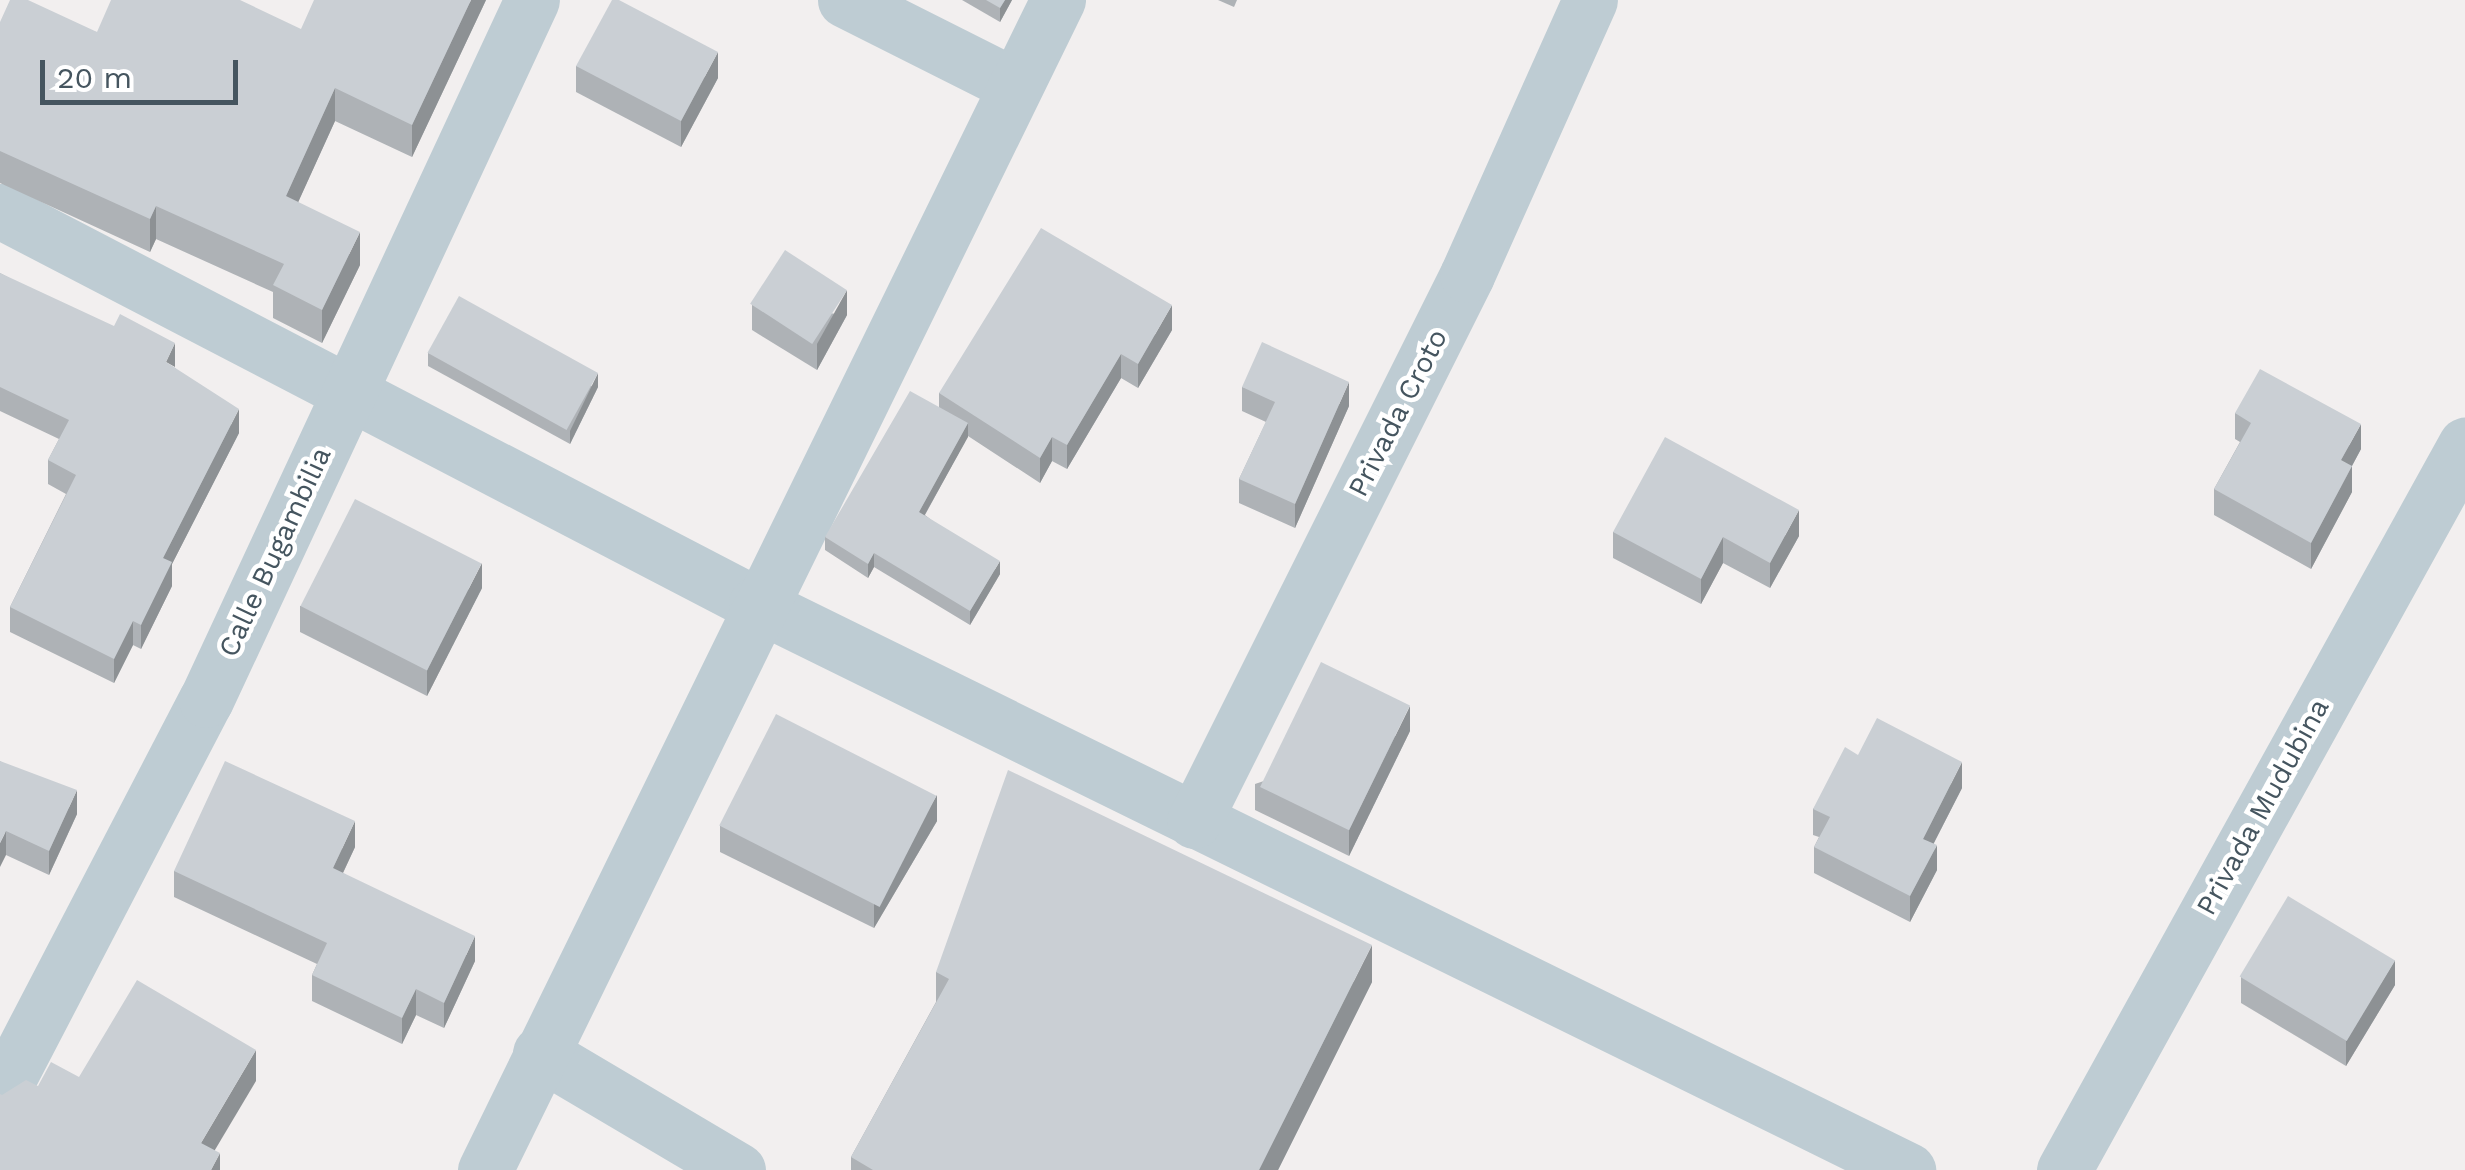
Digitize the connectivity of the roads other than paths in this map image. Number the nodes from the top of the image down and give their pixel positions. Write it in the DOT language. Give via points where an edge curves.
graph roads {
  1 [pos="532,0"];
  2 [pos="844,0"];
  3 [pos="1058,0"];
  4 [pos="1590,0"];
  5 [pos="1012,84"];
  6 [pos="0,211"];
  7 [pos="350,389"];
  8 [pos="2465,446"];
  9 [pos="756,604"];
  10 [pos="1194,821"];
  11 [pos="540,1053"];
  12 [pos="0,1095"];
  13 [pos="485,1170"];
  14 [pos="738,1170"];
  15 [pos="1908,1170"];
  16 [pos="2064,1170"];
  1 -- 7 [label="street, Calle Bugambilia"];
  2 -- 5 [label="street"];
  3 -- 5 [label="street"];
  4 -- 10 [label="street, Privada Croto" via="1466,275"];
  5 -- 9 [label="street"];
  6 -- 7 [label="street"];
  7 -- 9 [label="street"];
  7 -- 12 [label="street, Calle Bugambilia" via="206,700"];
  8 -- 16 [label="street, Privada Mudubina"];
  9 -- 10 [label="street"];
  9 -- 11 [label="street"];
  10 -- 15 [label="street"];
  11 -- 13 [label="street"];
  11 -- 14 [label="street"];
}
